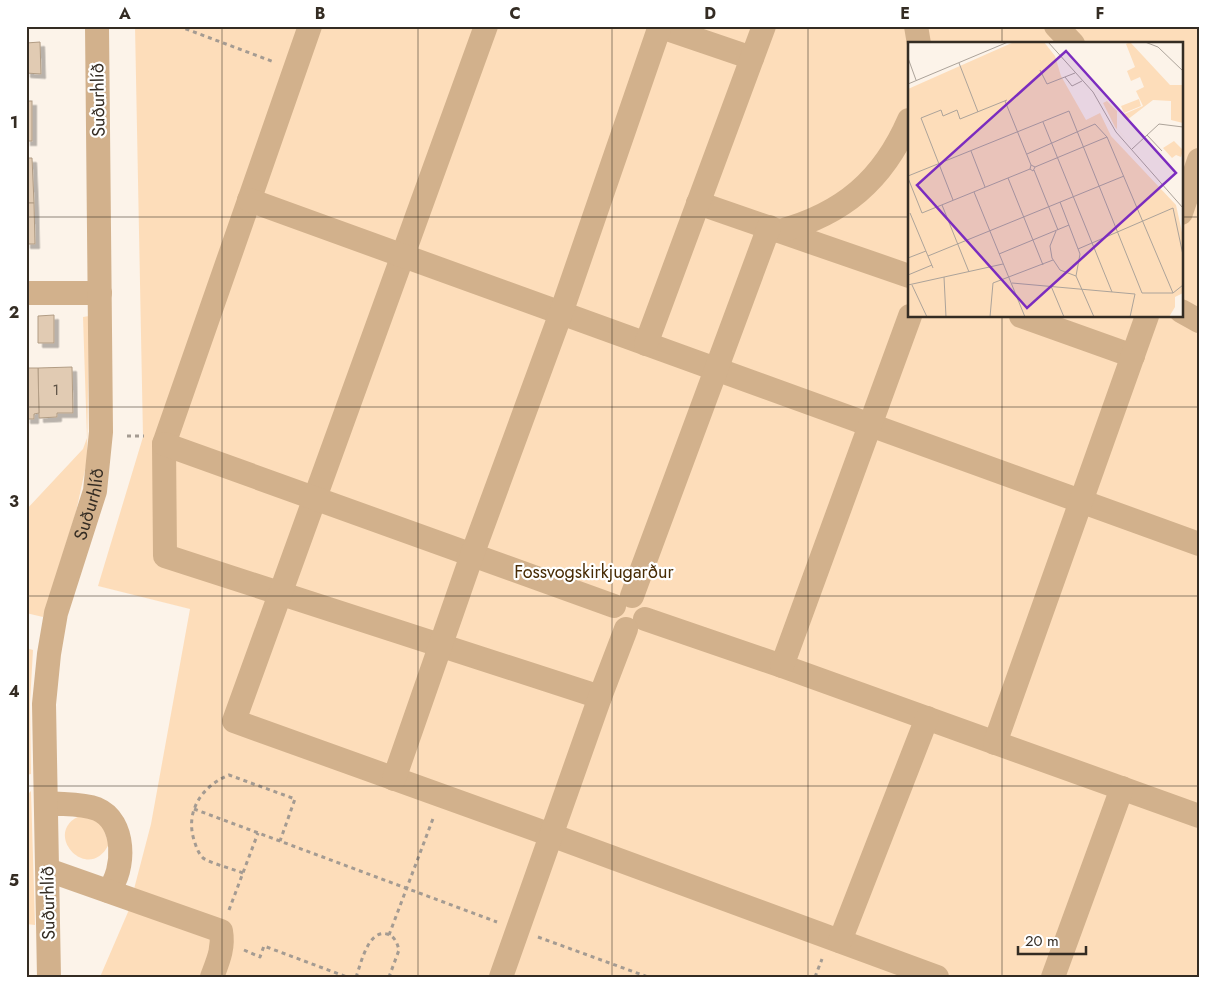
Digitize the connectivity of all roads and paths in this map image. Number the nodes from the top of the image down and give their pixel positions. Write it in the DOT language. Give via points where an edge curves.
graph roads {
  1 [pos="97,26"];
  2 [pos="178,26"];
  3 [pos="310,26"];
  4 [pos="486,26"];
  5 [pos="764,26"];
  6 [pos="916,26"];
  7 [pos="1056,26"];
  8 [pos="659,27"];
  9 [pos="919,42"];
  10 [pos="1071,42"];
  11 [pos="752,58"];
  12 [pos="295,70"];
  13 [pos="908,122"];
  14 [pos="1191,164"];
  15 [pos="249,200"];
  16 [pos="698,203"];
  17 [pos="1186,209"];
  18 [pos="774,229"];
  19 [pos="403,256"];
  20 [pos="908,276"];
  21 [pos="26,293"];
  22 [pos="100,293"];
  23 [pos="1182,312"];
  24 [pos="560,313"];
  25 [pos="909,318"];
  26 [pos="1027,318"];
  27 [pos="1146,318"];
  28 [pos="1199,321"];
  29 [pos="646,344"];
  30 [pos="1133,356"];
  31 [pos="716,369"];
  32 [pos="870,425"];
  33 [pos="164,444"];
  34 [pos="315,498"];
  35 [pos="1081,501"];
  36 [pos="1199,544"];
  37 [pos="472,555"];
  38 [pos="280,593"];
  39 [pos="623,601"];
  40 [pos="636,624"];
  41 [pos="441,645"];
  42 [pos="782,666"];
  43 [pos="600,697"];
  44 [pos="927,718"];
  45 [pos="995,743"];
  46 [pos="394,779"];
  47 [pos="1122,788"];
  48 [pos="441,796"];
  49 [pos="47,803"];
  50 [pos="194,809"];
  51 [pos="1197,811"];
  52 [pos="258,833"];
  53 [pos="551,835"];
  54 [pos="280,841"];
  55 [pos="48,870"];
  56 [pos="243,873"];
  57 [pos="406,888"];
  58 [pos="108,890"];
  59 [pos="518,929"];
  60 [pos="389,935"];
  61 [pos="222,936"];
  62 [pos="840,941"];
  63 [pos="49,977"];
  64 [pos="212,977"];
  65 [pos="347,977"];
  66 [pos="356,977"];
  67 [pos="389,977"];
  68 [pos="501,977"];
  69 [pos="648,977"];
  70 [pos="937,977"];
  71 [pos="1053,977"];
  1 -- 22 [label="street, Suðurhlíð"];
  2 -- 12 [label="path"];
  3 -- 12 [label="street"];
  4 -- 19 [label="street"];
  5 -- 11 [label="street"];
  6 -- 9 [label="street"];
  7 -- 10 [label="street"];
  8 -- 11 [label="street"];
  8 -- 24 [label="street"];
  11 -- 16 [label="street"];
  12 -- 15 [label="street"];
  13 -- 18 [label="street" via="892,154 866,185 846,202 817,219"];
  14 -- 17 [label="street"];
  15 -- 19 [label="street"];
  15 -- 33 [label="street"];
  16 -- 18 [label="street"];
  16 -- 29 [label="street"];
  18 -- 20 [label="street"];
  18 -- 31 [label="street"];
  19 -- 24 [label="street"];
  19 -- 34 [label="street"];
  21 -- 22 [label="street"];
  22 -- 49 [label="street, Suðurhlíð" via="99,462 95,491 56,613 49,654 44,704"];
  23 -- 28 [label="street"];
  24 -- 29 [label="street"];
  24 -- 37 [label="street"];
  25 -- 32 [label="street"];
  26 -- 30 [label="street"];
  27 -- 30 [label="street"];
  29 -- 31 [label="street"];
  30 -- 35 [label="street"];
  31 -- 32 [label="street"];
  31 -- 39 [label="street"];
  32 -- 35 [label="street"];
  32 -- 42 [label="street"];
  33 -- 34 [label="street"];
  33 -- 38 [label="street" via="165,556"];
  34 -- 37 [label="street"];
  34 -- 38 [label="street"];
  35 -- 36 [label="street"];
  35 -- 45 [label="street"];
  37 -- 39 [label="street"];
  37 -- 41 [label="street"];
  38 -- 41 [label="street"];
  38 -- 46 [label="street" via="234,721"];
  39 -- 40 [label="street" via="640,599 644,605 646,612"];
  40 -- 42 [label="street"];
  40 -- 43 [label="street"];
  41 -- 43 [label="street"];
  41 -- 46 [label="street"];
  42 -- 44 [label="street"];
  43 -- 53 [label="street"];
  44 -- 45 [label="street"];
  44 -- 62 [label="street"];
  45 -- 47 [label="street"];
  46 -- 48 [label="street"];
  47 -- 51 [label="street"];
  47 -- 71 [label="street"];
  48 -- 53 [label="street"];
  48 -- 57 [label="path"];
  49 -- 55 [label="street, Suðurhlíð"];
  49 -- 58 [label="street" via="90,807 112,821 120,851 117,870"];
  50 -- 52 [label="path"];
  50 -- 54 [label="path" via="207,788 229,775 295,799"];
  50 -- 56 [label="path" via="191,822 196,848 204,858"];
  52 -- 54 [label="path"];
  52 -- 56 [label="path"];
  53 -- 59 [label="street"];
  53 -- 62 [label="street"];
  54 -- 57 [label="path"];
  55 -- 58 [label="street"];
  55 -- 63 [label="street, Suðurhlíð"];
  56 -- 61 [label="path"];
  57 -- 59 [label="path"];
  57 -- 60 [label="path"];
  58 -- 61 [label="street"];
  59 -- 68 [label="street"];
  59 -- 69 [label="path"];
  60 -- 66 [label="path" via="372,938"];
  60 -- 67 [label="path" via="394,938 398,950"];
  61 -- 64 [label="street" via="221,953"];
  61 -- 65 [label="path" via="260,957 264,946"];
  62 -- 70 [label="street"];
}
